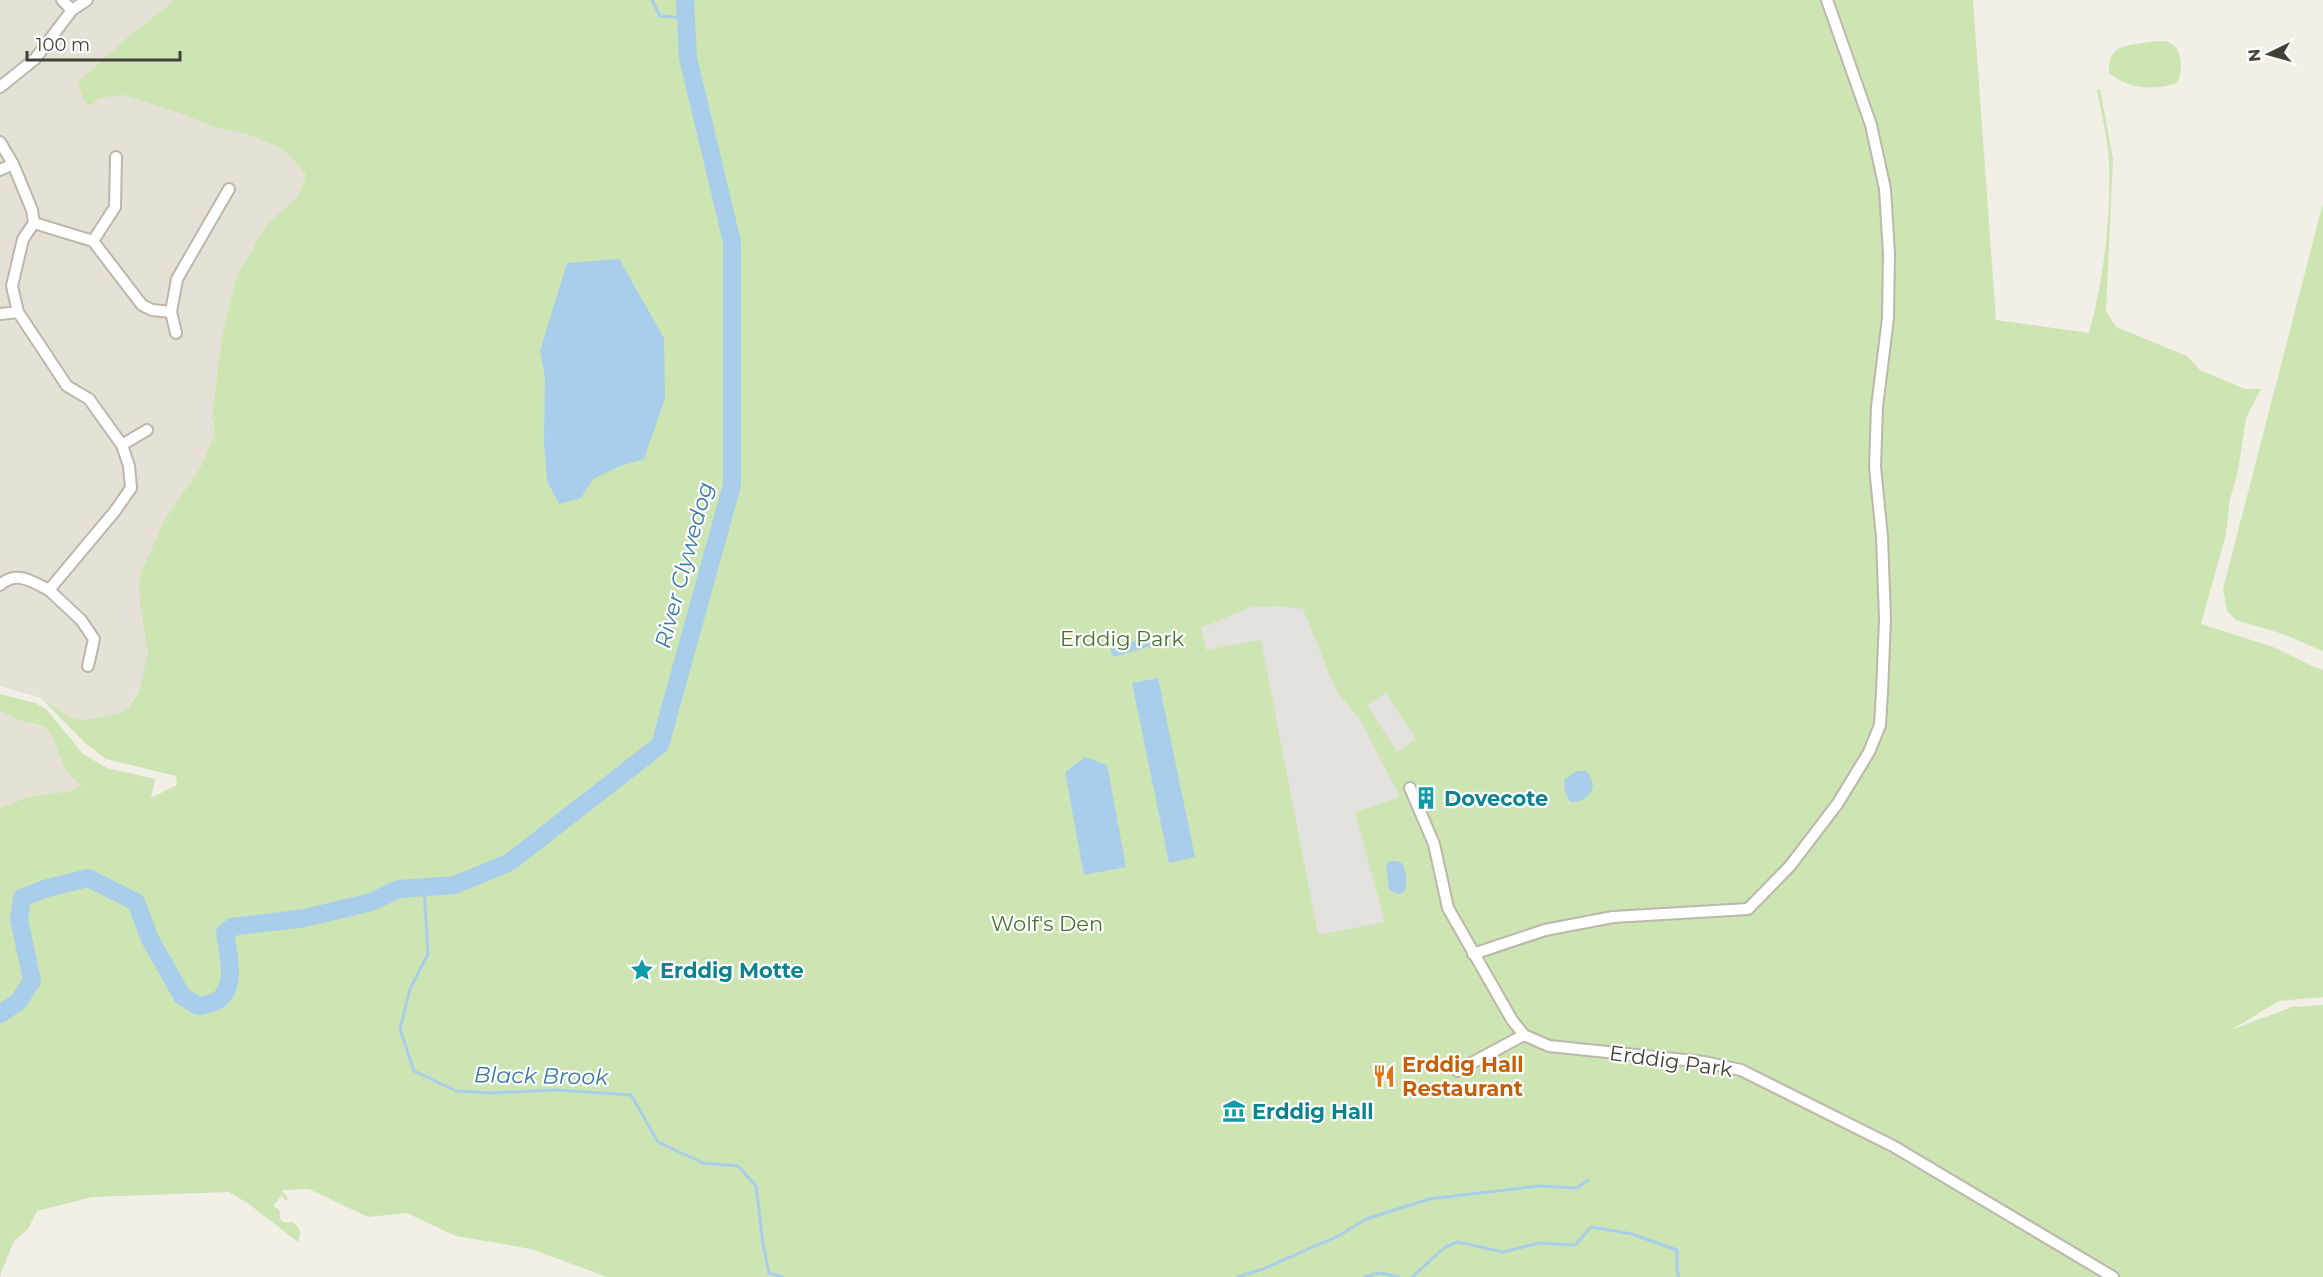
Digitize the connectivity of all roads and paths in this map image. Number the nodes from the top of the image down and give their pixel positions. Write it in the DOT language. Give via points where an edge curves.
graph roads {
  1 [pos="62,0"];
  2 [pos="87,0"];
  3 [pos="1827,0"];
  4 [pos="72,10"];
  5 [pos="0,87"];
  6 [pos="0,142"];
  7 [pos="116,157"];
  8 [pos="13,164"];
  9 [pos="0,170"];
  10 [pos="230,189"];
  11 [pos="34,223"];
  12 [pos="93,241"];
  13 [pos="18,312"];
  14 [pos="171,312"];
  15 [pos="0,314"];
  16 [pos="176,333"];
  17 [pos="147,430"];
  18 [pos="122,445"];
  19 [pos="0,585"];
  20 [pos="50,590"];
  21 [pos="88,666"];
  22 [pos="1410,788"];
  23 [pos="1473,954"];
  24 [pos="1524,1035"];
  25 [pos="1457,1071"];
  26 [pos="2113,1277"];
  1 -- 4 [label="street"];
  2 -- 4 [label="street"];
  3 -- 23 [label="street" via="1871,125 1885,189 1888,318 1877,407 1875,467 1885,619 1880,725 1869,752 1838,803 1790,866 1748,909 1613,917 1545,930"];
  4 -- 5 [label="street" via="34,59"];
  6 -- 8 [label="street"];
  7 -- 12 [label="street" via="115,207"];
  8 -- 9 [label="street"];
  8 -- 11 [label="street"];
  10 -- 14 [label="street" via="177,279"];
  11 -- 12 [label="street"];
  11 -- 13 [label="street" via="23,239 13,278"];
  12 -- 14 [label="street" via="142,305"];
  13 -- 15 [label="street"];
  13 -- 18 [label="street" via="67,386 89,399"];
  14 -- 16 [label="street"];
  17 -- 18 [label="street"];
  18 -- 20 [label="street" via="129,466 130,488"];
  19 -- 20 [label="street" via="22,577"];
  20 -- 21 [label="street" via="81,620 94,639"];
  22 -- 23 [label="street" via="1434,844 1448,909"];
  23 -- 24 [label="street"];
  24 -- 25 [label="street"];
  24 -- 26 [label="street, Erddig Park" via="1549,1046 1682,1059 1741,1070 1893,1146"];
}
